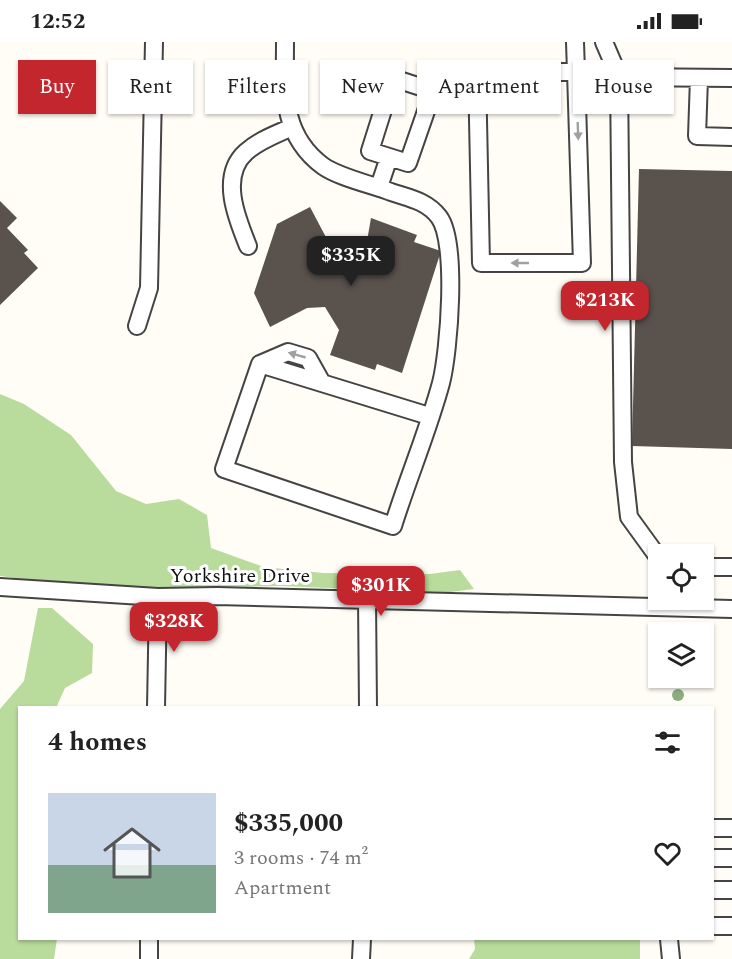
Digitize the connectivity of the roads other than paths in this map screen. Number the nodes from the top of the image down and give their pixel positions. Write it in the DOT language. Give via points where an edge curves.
graph roads {
  1 [pos="154,42"];
  2 [pos="285,42"];
  3 [pos="575,42"];
  4 [pos="604,42"];
  5 [pos="576,60"];
  6 [pos="612,60"];
  7 [pos="576,72"];
  8 [pos="674,78"];
  9 [pos="699,78"];
  10 [pos="732,78"];
  11 [pos="619,114"];
  12 [pos="292,127"];
  13 [pos="732,137"];
  14 [pos="389,157"];
  15 [pos="379,187"];
  16 [pos="248,246"];
  17 [pos="137,326"];
  18 [pos="429,416"];
  19 [pos="649,544"];
  20 [pos="714,567"];
  21 [pos="732,567"];
  22 [pos="0,587"];
  23 [pos="158,597"];
  24 [pos="367,599"];
  25 [pos="732,609"];
  26 [pos="156,706"];
  27 [pos="368,706"];
  28 [pos="714,828"];
  29 [pos="732,828"];
  30 [pos="714,858"];
  31 [pos="732,858"];
  32 [pos="714,890"];
  33 [pos="732,890"];
  34 [pos="714,926"];
  35 [pos="732,926"];
  36 [pos="149,940"];
  37 [pos="362,940"];
  38 [pos="669,940"];
  39 [pos="149,959"];
  40 [pos="361,959"];
  41 [pos="671,959"];
  1 -- 17 [label="street" via="149,288"];
  2 -- 12 [label="street" via="287,117"];
  3 -- 5 [label="street"];
  4 -- 6 [label="street"];
  7 -- 7 [label="street, one-way" via="582,263 481,263 477,72"];
  8 -- 9 [label="street"];
  9 -- 10 [label="street"];
  9 -- 13 [label="street" via="697,136"];
  11 -- 19 [label="street" via="623,462 629,517"];
  12 -- 15 [label="street" via="302,146 324,167"];
  12 -- 16 [label="street" via="244,153 236,168 233,209"];
  14 -- 14 [label="street" via="408,163 433,91 393,78 370,151"];
  14 -- 15 [label="street"];
  15 -- 18 [label="street" via="426,204 440,218 447,237 450,261 446,346 441,382"];
  18 -- 18 [label="street" via="260,364 224,469 393,526"];
  20 -- 21 [label="street"];
  22 -- 23 [label="street, Yorkshire Drive"];
  23 -- 24 [label="street, Yorkshire Drive"];
  23 -- 26 [label="street"];
  24 -- 25 [label="street, Yorkshire Drive"];
  24 -- 27 [label="street"];
  28 -- 29 [label="street"];
  30 -- 31 [label="street"];
  32 -- 33 [label="street"];
  34 -- 35 [label="street"];
  36 -- 39 [label="street"];
  37 -- 40 [label="street"];
  38 -- 41 [label="street"];
}
